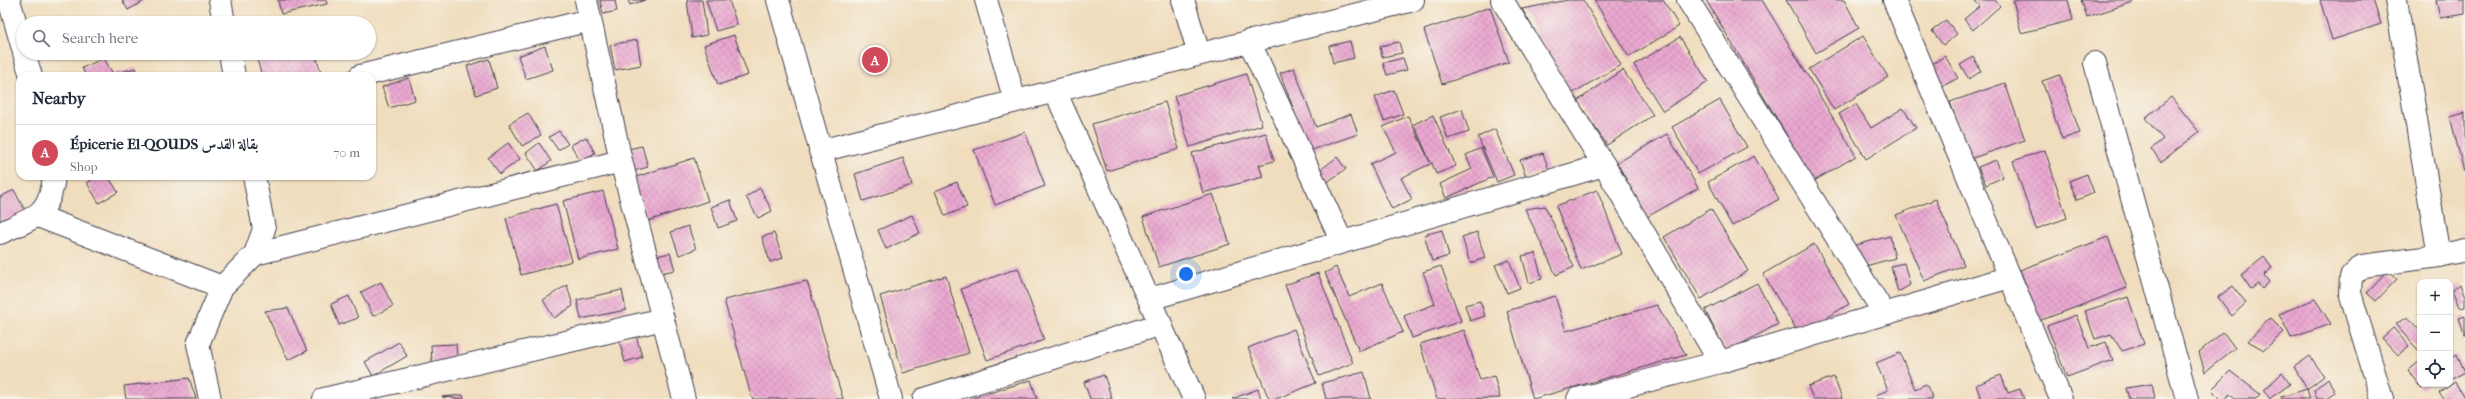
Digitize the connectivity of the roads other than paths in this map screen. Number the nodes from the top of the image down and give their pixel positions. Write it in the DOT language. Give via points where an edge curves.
graph roads {
  1 [pos="9,0"];
  2 [pos="220,0"];
  3 [pos="778,0"];
  4 [pos="986,0"];
  5 [pos="1183,0"];
  6 [pos="1413,0"];
  7 [pos="1502,0"];
  8 [pos="1688,0"];
  9 [pos="1894,0"];
  10 [pos="2396,0"];
  11 [pos="588,10"];
  12 [pos="223,16"];
  13 [pos="16,24"];
  14 [pos="1249,41"];
  15 [pos="1199,54"];
  16 [pos="26,60"];
  17 [pos="231,60"];
  18 [pos="2095,63"];
  19 [pos="30,72"];
  20 [pos="233,72"];
  21 [pos="374,72"];
  22 [pos="1055,91"];
  23 [pos="1015,101"];
  24 [pos="820,151"];
  25 [pos="621,161"];
  26 [pos="1604,165"];
  27 [pos="54,180"];
  28 [pos="255,180"];
  29 [pos="38,216"];
  30 [pos="0,233"];
  31 [pos="1342,242"];
  32 [pos="2465,250"];
  33 [pos="255,254"];
  34 [pos="2439,256"];
  35 [pos="2010,277"];
  36 [pos="222,287"];
  37 [pos="1150,299"];
  38 [pos="1884,314"];
  39 [pos="663,319"];
  40 [pos="1161,324"];
  41 [pos="1720,362"];
  42 [pos="210,399"];
  43 [pos="324,399"];
  44 [pos="684,399"];
  45 [pos="891,399"];
  46 [pos="924,399"];
  47 [pos="1194,399"];
  48 [pos="1578,399"];
  49 [pos="2061,399"];
  50 [pos="2187,399"];
  51 [pos="2382,399"];
  1 -- 13 [label="street"];
  2 -- 12 [label="street"];
  3 -- 24 [label="street"];
  4 -- 23 [label="street"];
  5 -- 15 [label="street"];
  6 -- 14 [label="street"];
  7 -- 26 [label="street"];
  8 -- 38 [label="street"];
  9 -- 35 [label="street"];
  10 -- 34 [label="street"];
  11 -- 21 [label="street"];
  11 -- 25 [label="street"];
  14 -- 15 [label="street"];
  14 -- 31 [label="street"];
  15 -- 22 [label="street"];
  16 -- 19 [label="street"];
  17 -- 20 [label="street"];
  18 -- 50 [label="street"];
  22 -- 23 [label="street"];
  22 -- 37 [label="street"];
  23 -- 24 [label="street"];
  24 -- 45 [label="street"];
  25 -- 33 [label="street"];
  25 -- 39 [label="street"];
  26 -- 31 [label="street"];
  26 -- 41 [label="street"];
  27 -- 29 [label="street" via="52,194"];
  28 -- 33 [label="street" via="264,229"];
  29 -- 30 [label="street"];
  29 -- 36 [label="street"];
  31 -- 37 [label="street"];
  32 -- 34 [label="street"];
  33 -- 36 [label="street"];
  34 -- 51 [label="street" via="2362,266 2351,277 2350,293"];
  35 -- 38 [label="street"];
  35 -- 49 [label="street"];
  36 -- 42 [label="street" via="198,344"];
  37 -- 40 [label="street"];
  38 -- 41 [label="street"];
  39 -- 43 [label="street"];
  39 -- 44 [label="street"];
  40 -- 46 [label="street"];
  40 -- 47 [label="street"];
  41 -- 48 [label="street"];
}
